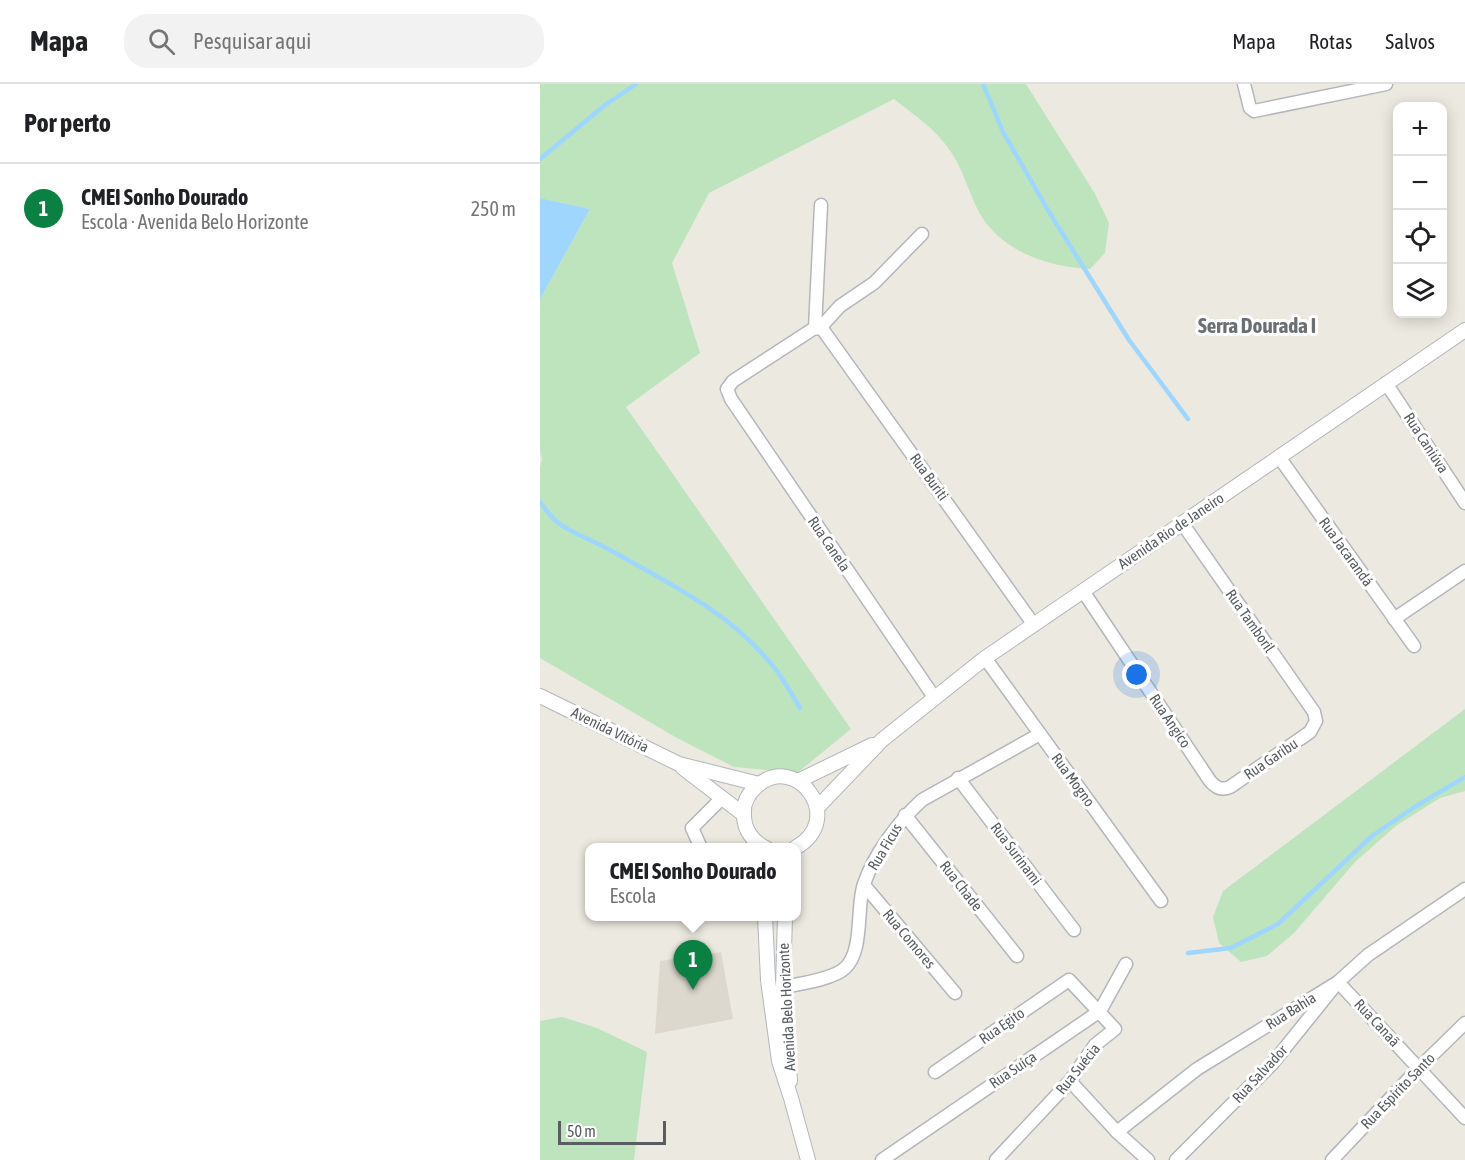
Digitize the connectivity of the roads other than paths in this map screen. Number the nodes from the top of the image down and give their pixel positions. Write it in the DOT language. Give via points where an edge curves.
graph roads {
  1 [pos="1244,84"];
  2 [pos="1386,84"];
  3 [pos="820,205"];
  4 [pos="922,234"];
  5 [pos="819,329"];
  6 [pos="1465,330"];
  7 [pos="1386,383"];
  8 [pos="1279,457"];
  9 [pos="1465,503"];
  10 [pos="1182,524"];
  11 [pos="1465,571"];
  12 [pos="1083,591"];
  13 [pos="1394,619"];
  14 [pos="1034,624"];
  15 [pos="1414,646"];
  16 [pos="985,658"];
  17 [pos="540,696"];
  18 [pos="934,697"];
  19 [pos="1316,721"];
  20 [pos="1040,734"];
  21 [pos="882,740"];
  22 [pos="679,764"];
  23 [pos="958,778"];
  24 [pos="798,781"];
  25 [pos="759,784"];
  26 [pos="1220,789"];
  27 [pos="722,798"];
  28 [pos="817,808"];
  29 [pos="743,814"];
  30 [pos="905,815"];
  31 [pos="699,843"];
  32 [pos="758,843"];
  33 [pos="801,843"];
  34 [pos="864,885"];
  35 [pos="1465,889"];
  36 [pos="1161,901"];
  37 [pos="765,921"];
  38 [pos="785,921"];
  39 [pos="1074,930"];
  40 [pos="1017,956"];
  41 [pos="1126,964"];
  42 [pos="1068,980"];
  43 [pos="1338,982"];
  44 [pos="783,987"];
  45 [pos="955,993"];
  46 [pos="1100,1011"];
  47 [pos="1465,1023"];
  48 [pos="1419,1068"];
  49 [pos="935,1072"];
  50 [pos="1070,1081"];
  51 [pos="791,1098"];
  52 [pos="1465,1118"];
  53 [pos="1117,1132"];
  54 [pos="808,1160"];
  55 [pos="882,1160"];
  56 [pos="996,1160"];
  57 [pos="1148,1160"];
  58 [pos="1176,1160"];
  59 [pos="1332,1160"];
  1 -- 2 [label="street" via="1254,111"];
  3 -- 5 [label="street"];
  4 -- 5 [label="street" via="874,283 840,306"];
  5 -- 14 [label="street, Rua Buriti"];
  5 -- 18 [label="street, Rua Canela" via="733,381 727,389 730,399"];
  6 -- 7 [label="street, Avenida Rio de Janeiro"];
  7 -- 8 [label="street, Avenida Rio de Janeiro"];
  7 -- 9 [label="street, Rua Caniúva"];
  8 -- 10 [label="street, Avenida Rio de Janeiro"];
  8 -- 13 [label="street, Rua Jacarandá"];
  10 -- 12 [label="street, Avenida Rio de Janeiro"];
  10 -- 19 [label="street, Rua Tamboril"];
  11 -- 13 [label="street"];
  12 -- 14 [label="street, Avenida Rio de Janeiro"];
  12 -- 26 [label="street, Rua Angico" via="1210,781"];
  13 -- 15 [label="street, Rua Jacarandá"];
  14 -- 16 [label="street, Avenida Rio de Janeiro"];
  16 -- 18 [label="street, Avenida Rio de Janeiro"];
  16 -- 20 [label="street, Rua Mogno"];
  17 -- 22 [label="street, Avenida Vitória"];
  18 -- 21 [label="street, Avenida Rio de Janeiro"];
  19 -- 26 [label="street, Rua Garibu" via="1310,732 1230,787"];
  20 -- 23 [label="street, Rua Ficus"];
  20 -- 36 [label="street, Rua Mogno"];
  21 -- 24 [label="street, Avenida Rio de Janeiro"];
  21 -- 28 [label="street, Avenida Rio de Janeiro"];
  22 -- 25 [label="street, Avenida Vitória"];
  22 -- 27 [label="street, Avenida Vitória"];
  23 -- 30 [label="street, Rua Ficus"];
  23 -- 39 [label="street, Rua Surinami"];
  24 -- 25 [label="street" via="778,777"];
  24 -- 28 [label="street" via="811,792"];
  25 -- 29 [label="street" via="747,797"];
  27 -- 29 [label="street, Avenida Vitória"];
  27 -- 31 [label="street" via="692,828"];
  28 -- 33 [label="street" via="815,828"];
  29 -- 32 [label="street" via="748,832"];
  30 -- 34 [label="street, Rua Ficus"];
  30 -- 40 [label="street, Rua Chade"];
  34 -- 44 [label="street, Rua Ficus" via="854,954 848,966 836,974"];
  34 -- 45 [label="street, Rua Comores"];
  35 -- 43 [label="street, Rua Bahia" via="1368,955"];
  37 -- 51 [label="street, Avenida Belo Horizonte" via="773,1030 778,1061"];
  38 -- 44 [label="street, Avenida Belo Horizonte"];
  41 -- 46 [label="street, Rua Suíça"];
  42 -- 46 [label="street, Rua Suécia"];
  42 -- 49 [label="street, Rua Egito"];
  43 -- 48 [label="street, Rua Canaã"];
  43 -- 53 [label="street, Rua Bahia" via="1197,1069"];
  43 -- 58 [label="street, Rua Salvador" via="1272,1064"];
  44 -- 51 [label="street, Avenida Belo Horizonte"];
  46 -- 50 [label="street, Rua Suécia" via="1115,1029 1095,1045"];
  46 -- 55 [label="street, Rua Suíça"];
  47 -- 48 [label="street, Rua Espírito Santo"];
  48 -- 52 [label="street, Rua Canaã"];
  48 -- 59 [label="street, Rua Espírito Santo"];
  50 -- 53 [label="street"];
  50 -- 56 [label="street, Rua Suécia"];
  51 -- 54 [label="street, Avenida Belo Horizonte"];
  53 -- 57 [label="street"];
}
